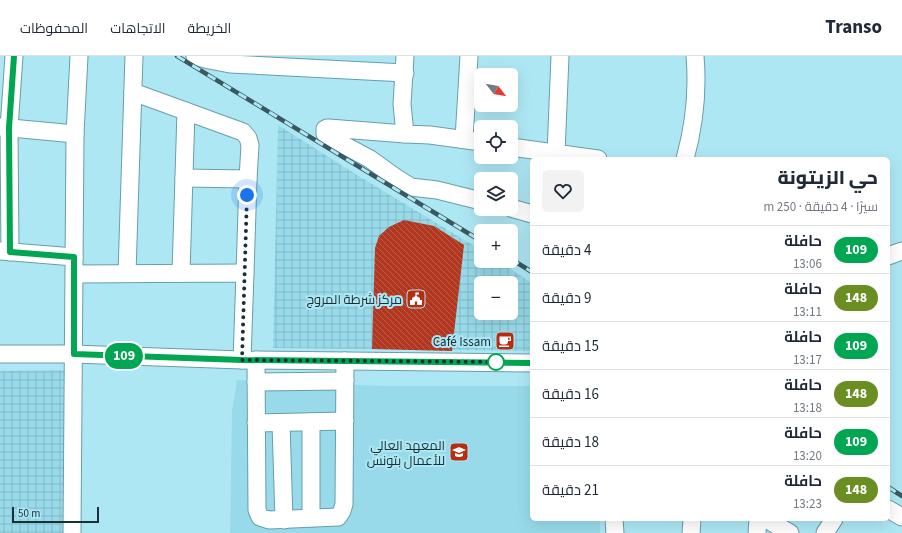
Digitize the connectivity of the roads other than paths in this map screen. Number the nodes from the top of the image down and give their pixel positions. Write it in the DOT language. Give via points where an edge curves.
graph roads {
  1 [pos="14,56"];
  2 [pos="79,56"];
  3 [pos="134,56"];
  4 [pos="195,56"];
  5 [pos="468,56"];
  6 [pos="560,56"];
  7 [pos="695,56"];
  8 [pos="405,64"];
  9 [pos="133,92"];
  10 [pos="186,111"];
  11 [pos="4,128"];
  12 [pos="75,134"];
  13 [pos="405,134"];
  14 [pos="464,139"];
  15 [pos="474,141"];
  16 [pos="518,148"];
  17 [pos="556,154"];
  18 [pos="581,157"];
  19 [pos="686,157"];
  20 [pos="184,178"];
  21 [pos="248,179"];
  22 [pos="474,198"];
  23 [pos="518,210"];
  24 [pos="530,213"];
  25 [pos="5,251"];
  26 [pos="902,251"];
  27 [pos="890,255"];
  28 [pos="74,257"];
  29 [pos="127,273"];
  30 [pos="181,273"];
  31 [pos="246,273"];
  32 [pos="75,274"];
  33 [pos="0,354"];
  34 [pos="74,354"];
  35 [pos="249,360"];
  36 [pos="345,361"];
  37 [pos="530,363"];
  38 [pos="345,381"];
  39 [pos="256,382"];
  40 [pos="345,421"];
  41 [pos="311,422"];
  42 [pos="256,423"];
  43 [pos="281,423"];
  44 [pos="890,510"];
  45 [pos="902,517"];
  46 [pos="311,518"];
  47 [pos="284,520"];
  48 [pos="614,521"];
  49 [pos="692,521"];
  50 [pos="758,521"];
  51 [pos="769,521"];
  52 [pos="833,521"];
  53 [pos="72,533"];
  54 [pos="614,533"];
  55 [pos="691,533"];
  56 [pos="758,533"];
  57 [pos="790,533"];
  58 [pos="825,533"];
  1 -- 11 [label="street"];
  2 -- 12 [label="street"];
  3 -- 9 [label="street"];
  4 -- 8 [label="street" via="230,64"];
  5 -- 14 [label="street"];
  6 -- 17 [label="street"];
  7 -- 19 [label="street" via="694,110"];
  8 -- 13 [label="street" via="402,104"];
  9 -- 10 [label="street"];
  9 -- 29 [label="street"];
  10 -- 20 [label="street"];
  10 -- 21 [label="street" via="243,132 250,145"];
  11 -- 12 [label="street"];
  11 -- 25 [label="street"];
  12 -- 28 [label="street"];
  13 -- 14 [label="street"];
  13 -- 22 [label="street" via="329,128 325,131 327,136 370,159 411,187"];
  14 -- 15 [label="street"];
  16 -- 17 [label="street"];
  17 -- 18 [label="street"];
  20 -- 21 [label="street"];
  20 -- 30 [label="street"];
  21 -- 31 [label="street"];
  23 -- 24 [label="street"];
  25 -- 28 [label="street"];
  26 -- 27 [label="street"];
  28 -- 32 [label="street"];
  29 -- 30 [label="street"];
  29 -- 32 [label="street"];
  30 -- 31 [label="street"];
  31 -- 35 [label="street"];
  32 -- 34 [label="street"];
  33 -- 34 [label="street"];
  34 -- 35 [label="street"];
  34 -- 53 [label="street"];
  35 -- 36 [label="street"];
  35 -- 39 [label="street"];
  36 -- 37 [label="street"];
  36 -- 38 [label="street"];
  38 -- 39 [label="street"];
  38 -- 40 [label="street"];
  39 -- 42 [label="street"];
  40 -- 41 [label="street"];
  40 -- 46 [label="street" via="342,511 338,517"];
  41 -- 43 [label="street"];
  41 -- 46 [label="street"];
  42 -- 43 [label="street"];
  42 -- 47 [label="street" via="257,510 260,517"];
  43 -- 47 [label="street"];
  44 -- 45 [label="street"];
  46 -- 47 [label="street"];
  48 -- 54 [label="street"];
  49 -- 55 [label="street"];
  50 -- 56 [label="street"];
  51 -- 57 [label="street"];
  52 -- 58 [label="street"];
}
